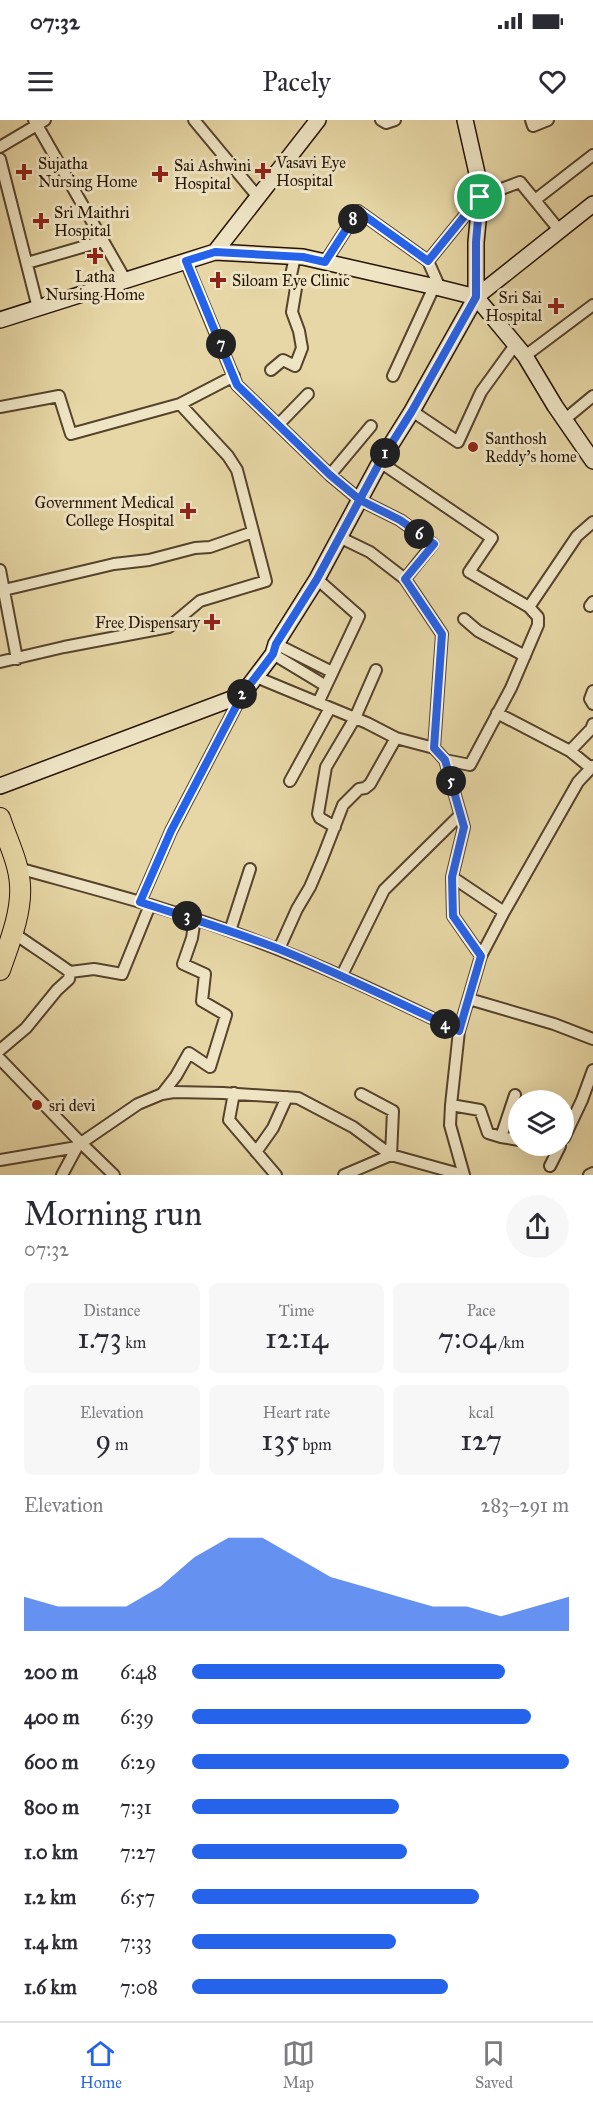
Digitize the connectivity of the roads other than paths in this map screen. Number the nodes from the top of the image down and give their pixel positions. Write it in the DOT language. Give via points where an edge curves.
graph roads {
  1 [pos="194,120"];
  2 [pos="318,120"];
  3 [pos="381,120"];
  4 [pos="395,120"];
  5 [pos="465,120"];
  6 [pos="531,120"];
  7 [pos="548,120"];
  8 [pos="38,122"];
  9 [pos="0,147"];
  10 [pos="593,155"];
  11 [pos="0,159"];
  12 [pos="258,197"];
  13 [pos="480,197"];
  14 [pos="535,200"];
  15 [pos="593,204"];
  16 [pos="560,231"];
  17 [pos="104,241"];
  18 [pos="215,252"];
  19 [pos="295,257"];
  20 [pos="186,261"];
  21 [pos="428,261"];
  22 [pos="325,262"];
  23 [pos="27,263"];
  24 [pos="126,281"];
  25 [pos="436,288"];
  26 [pos="476,297"];
  27 [pos="593,305"];
  28 [pos="38,308"];
  29 [pos="0,320"];
  30 [pos="520,350"];
  31 [pos="271,370"];
  32 [pos="234,376"];
  33 [pos="393,376"];
  34 [pos="308,394"];
  35 [pos="593,396"];
  36 [pos="180,404"];
  37 [pos="0,407"];
  38 [pos="412,411"];
  39 [pos="564,420"];
  40 [pos="278,425"];
  41 [pos="371,426"];
  42 [pos="593,461"];
  43 [pos="380,462"];
  44 [pos="330,475"];
  45 [pos="360,500"];
  46 [pos="593,522"];
  47 [pos="253,532"];
  48 [pos="339,537"];
  49 [pos="0,570"];
  50 [pos="317,579"];
  51 [pos="405,579"];
  52 [pos="4,590"];
  53 [pos="529,607"];
  54 [pos="464,619"];
  55 [pos="275,649"];
  56 [pos="525,656"];
  57 [pos="17,659"];
  58 [pos="0,662"];
  59 [pos="376,670"];
  60 [pos="332,672"];
  61 [pos="256,677"];
  62 [pos="326,686"];
  63 [pos="593,692"];
  64 [pos="242,695"];
  65 [pos="318,703"];
  66 [pos="593,704"];
  67 [pos="330,708"];
  68 [pos="498,713"];
  69 [pos="355,718"];
  70 [pos="593,724"];
  71 [pos="396,738"];
  72 [pos="434,748"];
  73 [pos="570,750"];
  74 [pos="445,760"];
  75 [pos="592,767"];
  76 [pos="290,781"];
  77 [pos="0,786"];
  78 [pos="460,815"];
  79 [pos="0,818"];
  80 [pos="335,827"];
  81 [pos="0,850"];
  82 [pos="18,868"];
  83 [pos="250,869"];
  84 [pos="452,877"];
  85 [pos="145,903"];
  86 [pos="504,912"];
  87 [pos="195,918"];
  88 [pos="230,931"];
  89 [pos="6,934"];
  90 [pos="279,949"];
  91 [pos="481,956"];
  92 [pos="0,970"];
  93 [pos="70,972"];
  94 [pos="342,975"];
  95 [pos="469,999"];
  96 [pos="459,1031"];
  97 [pos="593,1039"];
  98 [pos="0,1050"];
  99 [pos="0,1059"];
  100 [pos="593,1070"];
  101 [pos="234,1093"];
  102 [pos="162,1094"];
  103 [pos="361,1094"];
  104 [pos="287,1097"];
  105 [pos="451,1105"];
  106 [pos="508,1116"];
  107 [pos="574,1117"];
  108 [pos="501,1137"];
  109 [pos="508,1138"];
  110 [pos="79,1145"];
  111 [pos="256,1152"];
  112 [pos="391,1155"];
  113 [pos="555,1156"];
  114 [pos="0,1160"];
  115 [pos="550,1166"];
  116 [pos="62,1175"];
  117 [pos="114,1175"];
  118 [pos="276,1175"];
  119 [pos="344,1175"];
  120 [pos="464,1175"];
  1 -- 12 [label="street"];
  2 -- 12 [label="street"];
  3 -- 4 [label="street"];
  5 -- 13 [label="street"];
  6 -- 7 [label="street" via="533,126"];
  8 -- 9 [label="street"];
  8 -- 17 [label="street"];
  10 -- 14 [label="street"];
  11 -- 23 [label="street"];
  12 -- 18 [label="street"];
  13 -- 14 [label="street" via="520,182"];
  13 -- 21 [label="street"];
  13 -- 26 [label="street"];
  14 -- 16 [label="street"];
  15 -- 16 [label="street"];
  16 -- 26 [label="street"];
  17 -- 23 [label="street"];
  17 -- 24 [label="street"];
  18 -- 19 [label="street"];
  18 -- 20 [label="street"];
  19 -- 22 [label="street"];
  19 -- 31 [label="street" via="291,275 296,288 292,312 302,348 295,366 283,360"];
  20 -- 24 [label="street"];
  20 -- 32 [label="street"];
  21 -- 22 [label="street" via="358,211"];
  21 -- 25 [label="street"];
  22 -- 25 [label="street"];
  23 -- 28 [label="street"];
  24 -- 28 [label="street"];
  25 -- 26 [label="street"];
  25 -- 33 [label="street"];
  26 -- 30 [label="street"];
  26 -- 38 [label="street"];
  27 -- 30 [label="street"];
  28 -- 29 [label="street"];
  30 -- 38 [label="street" via="481,392 458,442"];
  30 -- 39 [label="street"];
  32 -- 36 [label="street"];
  32 -- 40 [label="street" via="237,385"];
  34 -- 40 [label="street"];
  35 -- 39 [label="street"];
  36 -- 37 [label="street" via="71,434 59,396"];
  36 -- 47 [label="street" via="237,470"];
  38 -- 43 [label="street"];
  39 -- 42 [label="street"];
  40 -- 44 [label="street"];
  41 -- 44 [label="street"];
  43 -- 45 [label="street"];
  43 -- 53 [label="street" via="492,538 469,572"];
  44 -- 45 [label="street"];
  45 -- 48 [label="street"];
  45 -- 51 [label="street" via="400,520 434,544"];
  46 -- 53 [label="street" via="577,536"];
  47 -- 52 [label="street" via="210,547"];
  47 -- 57 [label="street" via="266,581 200,601 169,627"];
  48 -- 50 [label="street"];
  48 -- 51 [label="street" via="370,552"];
  49 -- 52 [label="street"];
  50 -- 55 [label="street"];
  50 -- 60 [label="street" via="359,616"];
  51 -- 72 [label="street" via="442,634"];
  52 -- 57 [label="street"];
  53 -- 56 [label="street" via="539,622"];
  54 -- 56 [label="street"];
  55 -- 60 [label="street"];
  55 -- 61 [label="street"];
  55 -- 62 [label="street"];
  56 -- 68 [label="street"];
  57 -- 58 [label="street"];
  59 -- 69 [label="street"];
  60 -- 62 [label="street"];
  61 -- 64 [label="street"];
  61 -- 65 [label="street"];
  62 -- 65 [label="street"];
  63 -- 66 [label="street"];
  64 -- 77 [label="street"];
  64 -- 85 [label="street" via="171,831"];
  65 -- 67 [label="street"];
  67 -- 69 [label="street"];
  67 -- 76 [label="street"];
  68 -- 73 [label="street"];
  68 -- 74 [label="street" via="470,765"];
  69 -- 71 [label="street"];
  69 -- 80 [label="street" via="325,770 318,814"];
  70 -- 73 [label="street"];
  71 -- 72 [label="street"];
  71 -- 80 [label="street" via="370,784 343,805"];
  72 -- 74 [label="street"];
  73 -- 75 [label="street"];
  74 -- 78 [label="street"];
  75 -- 86 [label="street" via="578,782"];
  78 -- 84 [label="street" via="464,827"];
  78 -- 94 [label="street" via="384,890"];
  79 -- 82 [label="highway"];
  80 -- 90 [label="street"];
  81 -- 89 [label="highway" via="9,897"];
  82 -- 85 [label="street"];
  82 -- 89 [label="highway" via="20,894"];
  83 -- 88 [label="street"];
  84 -- 86 [label="street"];
  84 -- 91 [label="street" via="453,916"];
  85 -- 87 [label="street"];
  85 -- 93 [label="street" via="122,974 94,969"];
  86 -- 91 [label="street"];
  87 -- 88 [label="street"];
  87 -- 102 [label="street" via="183,963 205,974 201,1001 226,1015 210,1067 189,1053"];
  88 -- 90 [label="street"];
  89 -- 92 [label="highway"];
  89 -- 93 [label="street" via="45,953"];
  90 -- 94 [label="street"];
  91 -- 95 [label="street"];
  93 -- 98 [label="street" via="69,979 26,1028"];
  94 -- 96 [label="street"];
  95 -- 96 [label="street"];
  95 -- 97 [label="street"];
  96 -- 105 [label="street"];
  99 -- 110 [label="street"];
  100 -- 107 [label="street"];
  101 -- 102 [label="street"];
  101 -- 104 [label="street"];
  101 -- 111 [label="street" via="229,1120"];
  102 -- 110 [label="street" via="138,1104"];
  103 -- 112 [label="street" via="393,1111"];
  104 -- 111 [label="street" via="273,1128"];
  104 -- 112 [label="street" via="298,1098 353,1127"];
  105 -- 108 [label="street" via="480,1110 488,1133"];
  105 -- 120 [label="street" via="450,1125"];
  106 -- 108 [label="street"];
  108 -- 109 [label="street"];
  110 -- 114 [label="street"];
  110 -- 116 [label="street"];
  110 -- 117 [label="street"];
  111 -- 118 [label="street"];
  112 -- 119 [label="street"];
  112 -- 120 [label="street"];
  113 -- 115 [label="street"];
}
